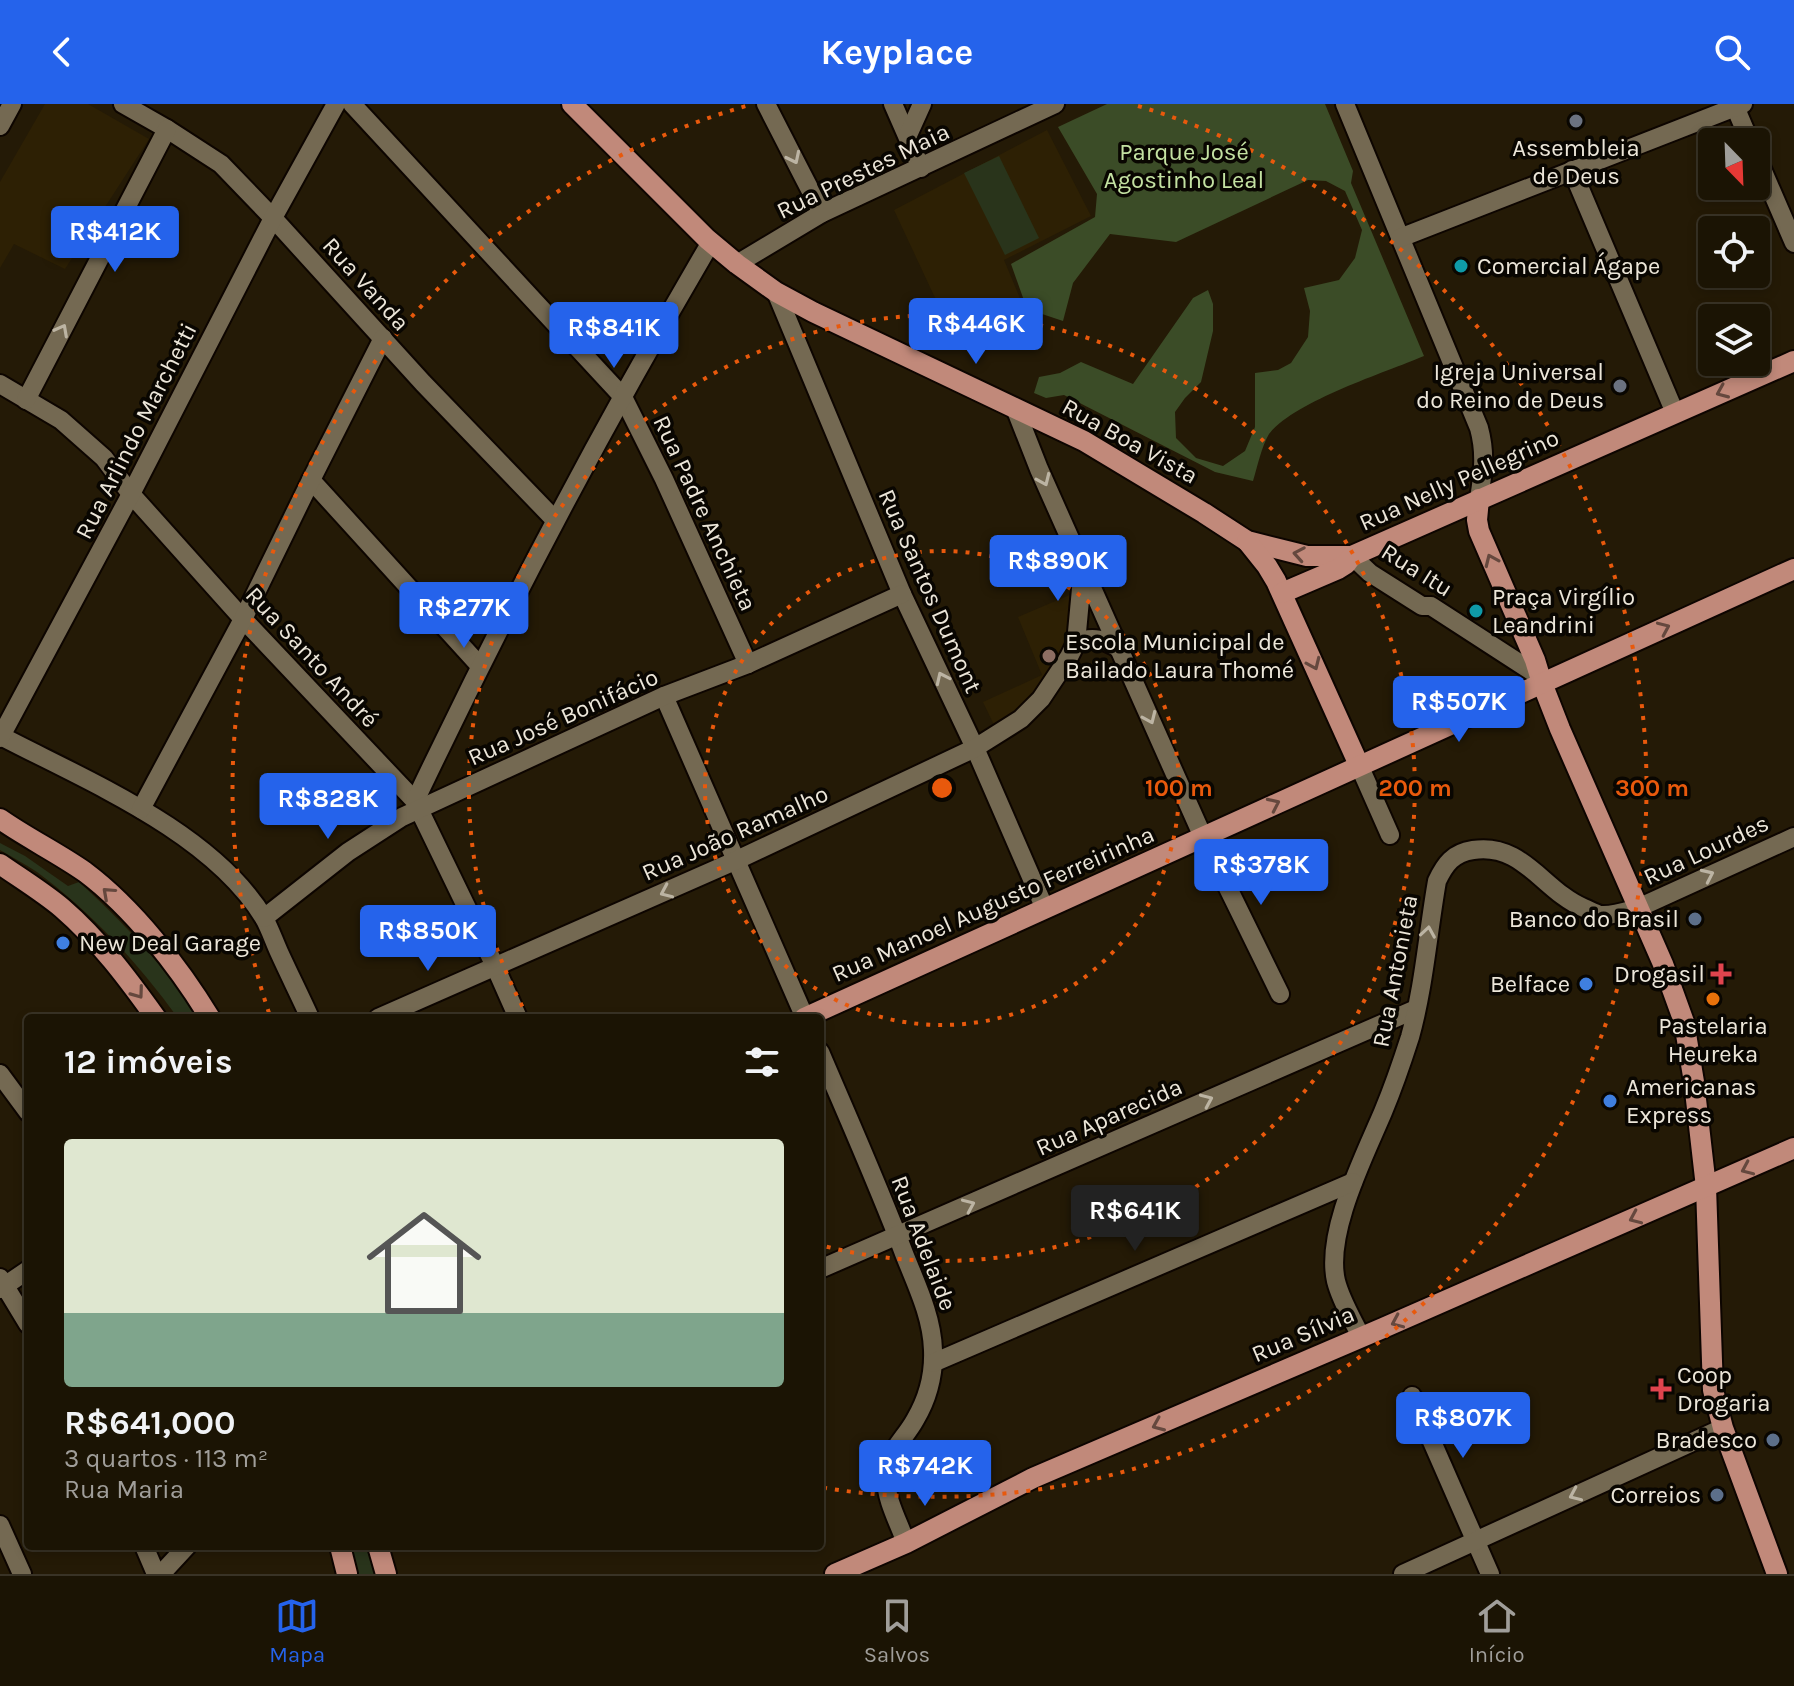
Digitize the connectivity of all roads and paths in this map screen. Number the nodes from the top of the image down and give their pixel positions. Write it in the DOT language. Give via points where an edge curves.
graph roads {
  1 [pos="12,104"];
  2 [pos="123,104"];
  3 [pos="336,104"];
  4 [pos="352,104"];
  5 [pos="564,104"];
  6 [pos="766,104"];
  7 [pos="893,104"];
  8 [pos="922,104"];
  9 [pos="1055,104"];
  10 [pos="1345,104"];
  11 [pos="1737,105"];
  12 [pos="578,111"];
  13 [pos="0,126"];
  14 [pos="1745,128"];
  15 [pos="167,129"];
  16 [pos="908,135"];
  17 [pos="921,168"];
  18 [pos="1572,170"];
  19 [pos="1770,187"];
  20 [pos="822,213"];
  21 [pos="273,218"];
  22 [pos="1400,238"];
  23 [pos="711,242"];
  24 [pos="1794,243"];
  25 [pos="737,264"];
  26 [pos="776,292"];
  27 [pos="383,338"];
  28 [pos="1794,361"];
  29 [pos="0,384"];
  30 [pos="623,397"];
  31 [pos="26,400"];
  32 [pos="1015,408"];
  33 [pos="1675,413"];
  34 [pos="311,480"];
  35 [pos="131,494"];
  36 [pos="1479,499"];
  37 [pos="555,520"];
  38 [pos="1247,541"];
  39 [pos="1352,556"];
  40 [pos="1083,567"];
  41 [pos="1794,569"];
  42 [pos="1282,593"];
  43 [pos="902,594"];
  44 [pos="243,619"];
  45 [pos="1076,643"];
  46 [pos="1120,649"];
  47 [pos="748,664"];
  48 [pos="480,666"];
  49 [pos="1540,680"];
  50 [pos="664,696"];
  51 [pos="0,737"];
  52 [pos="975,748"];
  53 [pos="1359,765"];
  54 [pos="418,805"];
  55 [pos="141,809"];
  56 [pos="0,819"];
  57 [pos="1390,835"];
  58 [pos="1203,837"];
  59 [pos="1794,837"];
  60 [pos="737,860"];
  61 [pos="0,864"];
  62 [pos="1638,908"];
  63 [pos="1045,909"];
  64 [pos="264,918"];
  65 [pos="495,966"];
  66 [pos="1280,994"];
  67 [pos="1416,1009"];
  68 [pos="153,1014"];
  69 [pos="207,1014"];
  70 [pos="308,1014"];
  71 [pos="387,1014"];
  72 [pos="516,1014"];
  73 [pos="803,1014"];
  74 [pos="814,1014"];
  75 [pos="824,1061"];
  76 [pos="0,1074"];
  77 [pos="24,1107"];
  78 [pos="1792,1155"];
  79 [pos="1353,1182"];
  80 [pos="1706,1187"];
  81 [pos="898,1236"];
  82 [pos="824,1267"];
  83 [pos="24,1272"];
  84 [pos="2,1284"];
  85 [pos="24,1318"];
  86 [pos="1361,1337"];
  87 [pos="933,1363"];
  88 [pos="1412,1396"];
  89 [pos="1723,1428"];
  90 [pos="0,1525"];
  91 [pos="1475,1541"];
  92 [pos="906,1543"];
  93 [pos="146,1550"];
  94 [pos="183,1550"];
  95 [pos="341,1550"];
  96 [pos="379,1550"];
  97 [pos="22,1574"];
  98 [pos="159,1574"];
  99 [pos="347,1574"];
  100 [pos="386,1574"];
  101 [pos="835,1574"];
  102 [pos="1403,1574"];
  103 [pos="1490,1574"];
  104 [pos="1777,1574"];
  1 -- 13 [label="street"];
  2 -- 15 [label="street, Rua Vanda"];
  3 -- 21 [label="street, Rua Arlindo Marchetti"];
  4 -- 30 [label="street, Rua Padre Anchieta"];
  5 -- 12 [label="main road, Rua Boa Vista"];
  6 -- 20 [label="street, one-way"];
  7 -- 16 [label="street"];
  8 -- 16 [label="street"];
  9 -- 17 [label="street, Rua Prestes Maia"];
  10 -- 22 [label="street"];
  11 -- 14 [label="street"];
  11 -- 18 [label="street"];
  12 -- 23 [label="main road, Rua Boa Vista"];
  15 -- 21 [label="street, Rua Vanda" via="221,164"];
  31 -- 15 [label="street, one-way"];
  16 -- 17 [label="street"];
  17 -- 20 [label="street, Rua Prestes Maia"];
  18 -- 22 [label="street"];
  18 -- 33 [label="street"];
  19 -- 24 [label="street"];
  20 -- 25 [label="street, Rua Prestes Maia"];
  21 -- 27 [label="street, Rua Vanda"];
  21 -- 35 [label="street, Rua Arlindo Marchetti"];
  22 -- 36 [label="street" via="1479,428 1485,459"];
  23 -- 25 [label="main road, Rua Boa Vista"];
  23 -- 30 [label="street"];
  25 -- 26 [label="main road, Rua Boa Vista"];
  26 -- 32 [label="main road, Rua Boa Vista"];
  26 -- 43 [label="street, Rua Santos Dumont"];
  27 -- 34 [label="street"];
  27 -- 37 [label="street, Rua Vanda"];
  28 -- 33 [label="main road, Rua Nelly Pellegrino, one-way"];
  29 -- 31 [label="street, Rua Santo André"];
  30 -- 37 [label="street"];
  30 -- 47 [label="street, Rua Padre Anchieta"];
  31 -- 35 [label="street, Rua Santo André" via="78,434"];
  32 -- 38 [label="main road, Rua Boa Vista" via="1084,441"];
  32 -- 40 [label="street, one-way"];
  33 -- 36 [label="main road, Rua Nelly Pellegrino"];
  34 -- 44 [label="street"];
  34 -- 48 [label="street"];
  35 -- 44 [label="street, Rua Santo André"];
  35 -- 51 [label="street, Rua Arlindo Marchetti"];
  36 -- 39 [label="main road, Rua Nelly Pellegrino"];
  49 -- 36 [label="main road, one-way" via="1479,531"];
  37 -- 48 [label="street"];
  39 -- 38 [label="main road, Rua Boa Vista, one-way" via="1307,556"];
  38 -- 42 [label="main road"];
  39 -- 42 [label="main road, Rua Nelly Pellegrino" via="1338,569"];
  39 -- 49 [label="street, Rua Itu" via="1370,573 1422,606 1431,606"];
  40 -- 45 [label="street, Rua João Ramalho"];
  40 -- 46 [label="street"];
  49 -- 41 [label="main road, Rua Manoel Augusto Ferreirinha, one-way"];
  42 -- 53 [label="main road, one-way"];
  43 -- 47 [label="street, Rua José Bonifácio"];
  52 -- 43 [label="street, Rua Santos Dumont, one-way"];
  44 -- 54 [label="street, Rua Santo André"];
  44 -- 55 [label="street"];
  45 -- 46 [label="street" via="1092,638"];
  45 -- 52 [label="street, Rua João Ramalho" via="1041,699 1021,719"];
  46 -- 58 [label="street, one-way"];
  47 -- 50 [label="street, Rua José Bonifácio"];
  48 -- 54 [label="street"];
  49 -- 53 [label="main road, Rua Manoel Augusto Ferreirinha"];
  49 -- 62 [label="main road"];
  50 -- 54 [label="street, Rua José Bonifácio"];
  50 -- 60 [label="street"];
  51 -- 55 [label="street"];
  52 -- 60 [label="street, Rua João Ramalho"];
  52 -- 63 [label="street, Rua Santos Dumont"];
  53 -- 57 [label="street"];
  58 -- 53 [label="main road, Rua Manoel Augusto Ferreirinha, one-way"];
  54 -- 64 [label="street, Rua José Bonifácio"];
  54 -- 65 [label="street, Rua Santo André"];
  55 -- 64 [label="street" via="200,849"];
  69 -- 56 [label="main road, one-way" via="156,943 115,898"];
  58 -- 63 [label="main road, Rua Manoel Augusto Ferreirinha"];
  58 -- 66 [label="street"];
  62 -- 59 [label="street, Rua Lourdes, one-way"];
  60 -- 65 [label="street, Rua João Ramalho, one-way"];
  60 -- 73 [label="street"];
  61 -- 68 [label="main road, one-way" via="60,906 94,939"];
  67 -- 62 [label="street, Rua Antonieta, one-way" via="1437,881 1454,856 1487,848 1504,851 1577,905 1601,915"];
  62 -- 80 [label="main road" via="1684,1022"];
  63 -- 74 [label="main road, Rua Manoel Augusto Ferreirinha"];
  64 -- 70 [label="street"];
  65 -- 71 [label="street, Rua João Ramalho"];
  65 -- 72 [label="street, Rua Santo André"];
  67 -- 79 [label="street, Rua Antonieta" via="1385,1107"];
  81 -- 67 [label="street, Rua Aparecida, one-way"];
  75 -- 81 [label="street, Rua Adelaide"];
  76 -- 77 [label="street"];
  78 -- 80 [label="main road, Rua Sílvia, one-way"];
  79 -- 86 [label="street, Rua Antonieta" via="1334,1265"];
  79 -- 87 [label="street"];
  80 -- 86 [label="main road, Rua Sílvia, one-way"];
  80 -- 89 [label="main road" via="1713,1390"];
  81 -- 82 [label="street, Rua Aparecida"];
  81 -- 87 [label="street, Rua Adelaide" via="932,1332"];
  83 -- 84 [label="street"];
  84 -- 85 [label="street"];
  86 -- 92 [label="main road, Rua Sílvia, one-way" via="1033,1478"];
  87 -- 92 [label="street, Rua Adelaide" via="925,1401 887,1466 888,1496"];
  88 -- 91 [label="street"];
  89 -- 91 [label="street, one-way"];
  89 -- 104 [label="main road"];
  90 -- 97 [label="street"];
  91 -- 102 [label="street"];
  91 -- 103 [label="street"];
  92 -- 101 [label="main road, Rua Sílvia"];
  93 -- 98 [label="street"];
  94 -- 98 [label="street"];
  95 -- 99 [label="main road"];
  96 -- 100 [label="main road"];
}
